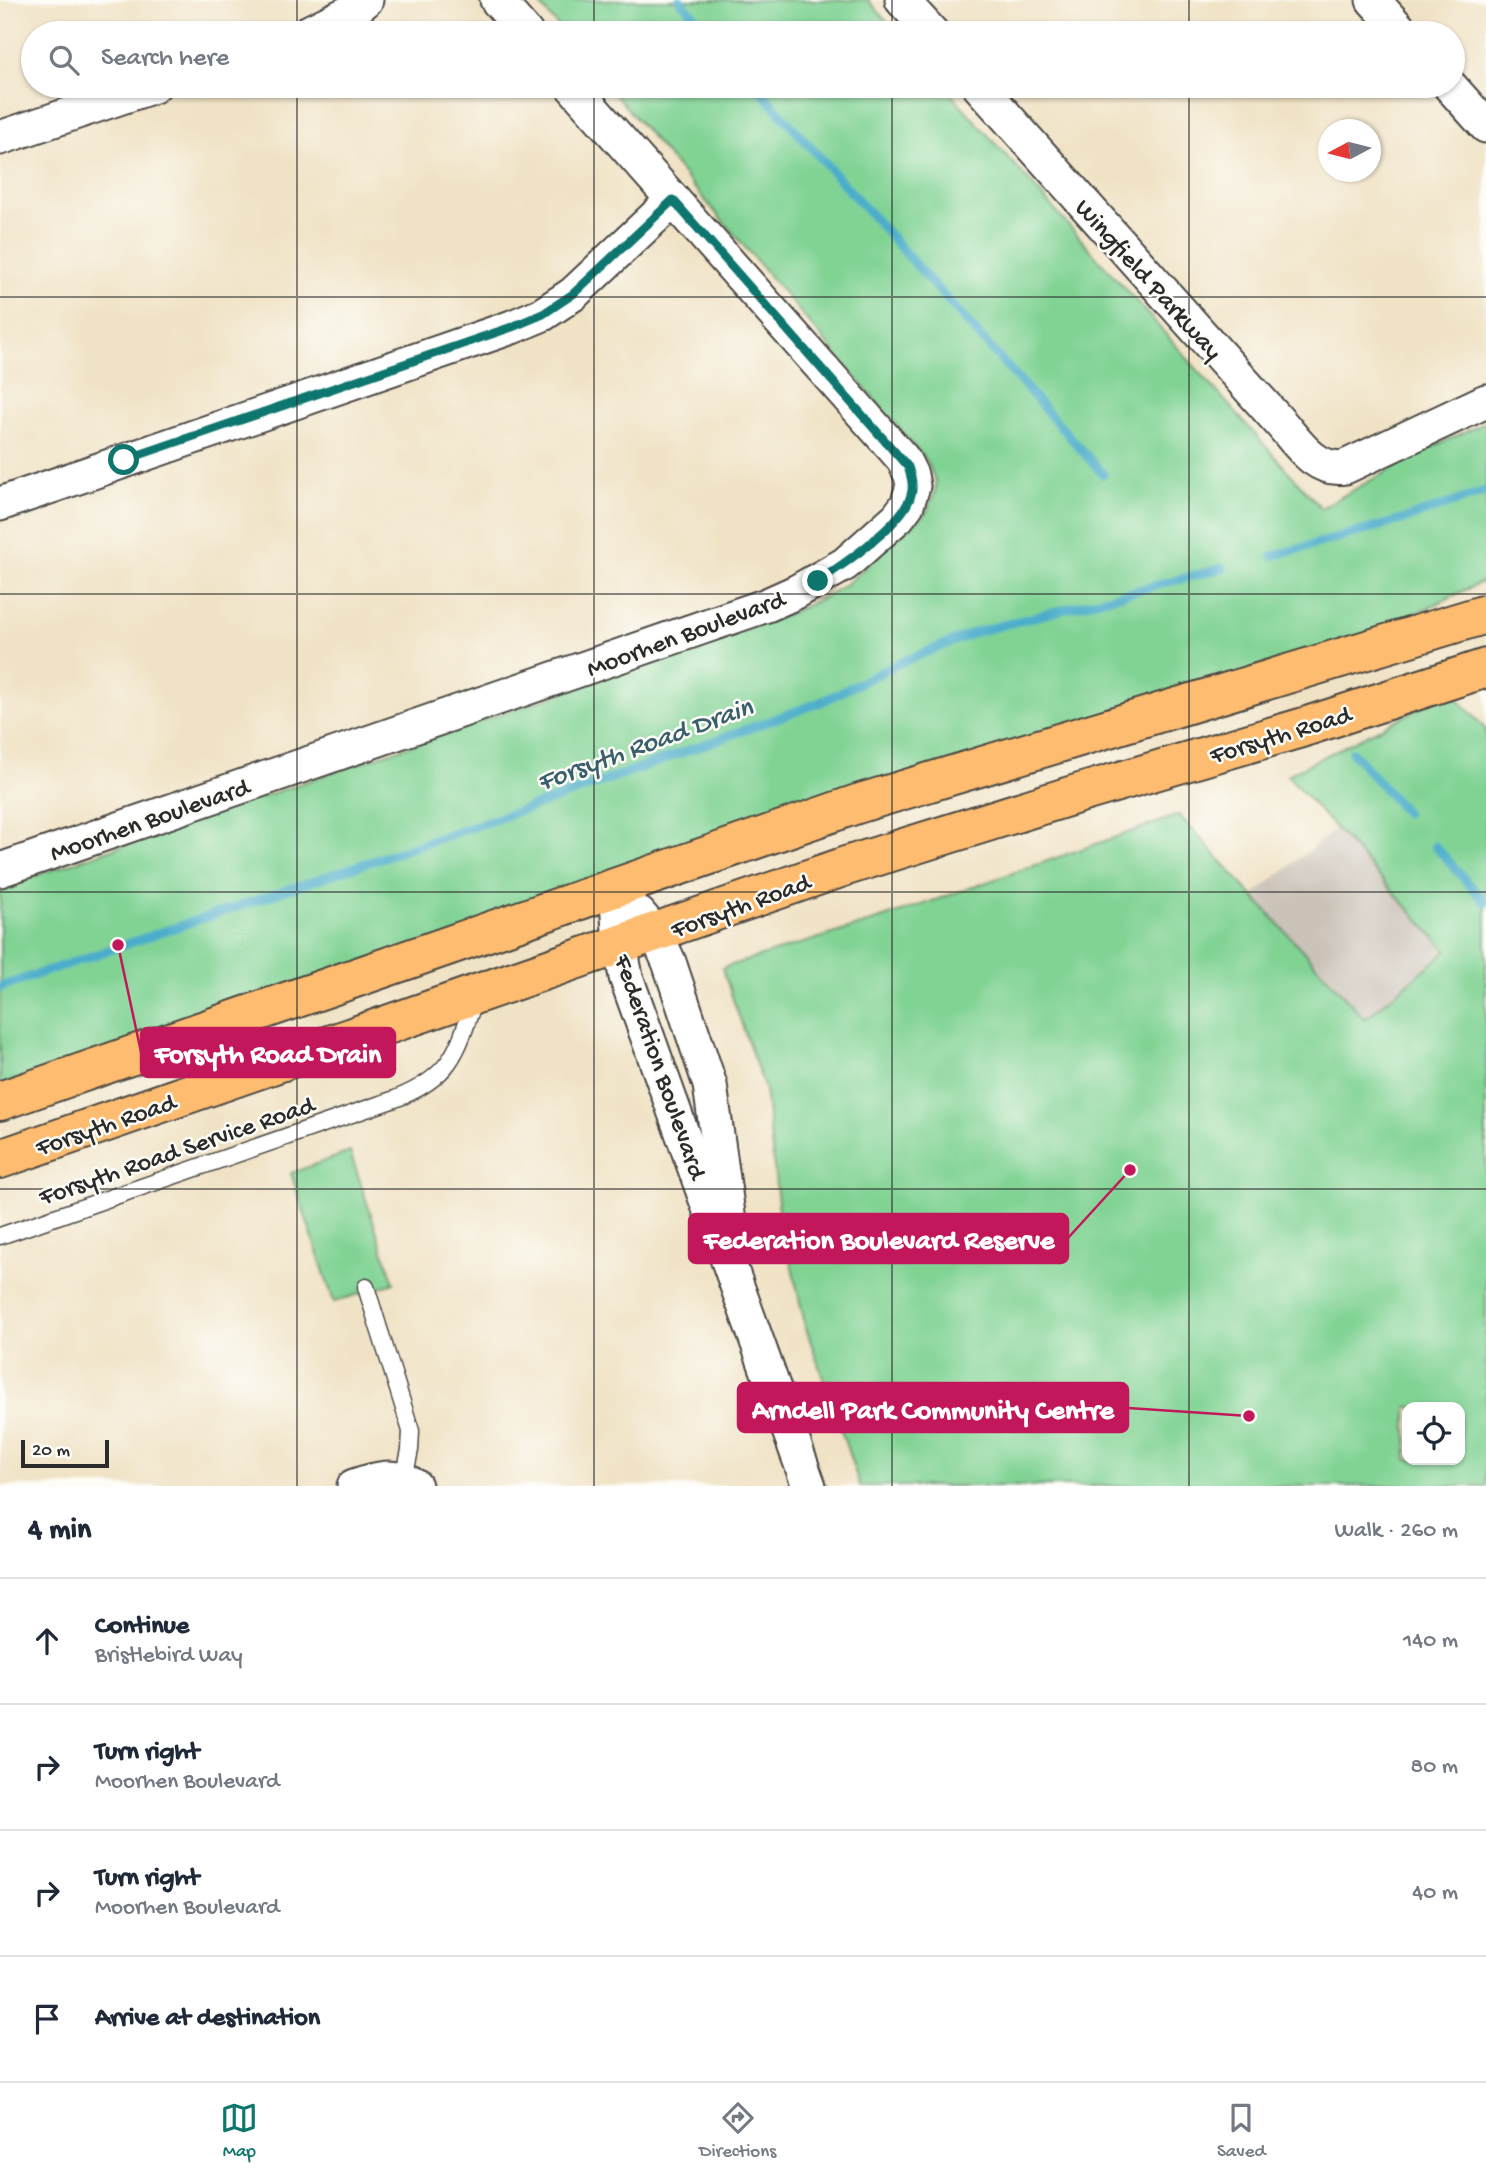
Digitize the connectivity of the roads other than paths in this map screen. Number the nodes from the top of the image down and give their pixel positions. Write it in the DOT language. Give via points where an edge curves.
graph roads {
  1 [pos="366,0"];
  2 [pos="497,0"];
  3 [pos="902,0"];
  4 [pos="1373,0"];
  5 [pos="332,21"];
  6 [pos="515,21"];
  7 [pos="921,21"];
  8 [pos="1392,21"];
  9 [pos="118,98"];
  10 [pos="583,98"];
  11 [pos="990,98"];
  12 [pos="1461,98"];
  13 [pos="1486,126"];
  14 [pos="0,138"];
  15 [pos="673,200"];
  16 [pos="1486,401"];
  17 [pos="0,504"];
  18 [pos="1486,614"];
  19 [pos="1486,668"];
  20 [pos="0,870"];
  21 [pos="616,887"];
  22 [pos="638,939"];
  23 [pos="476,995"];
  24 [pos="0,1101"];
  25 [pos="0,1159"];
  26 [pos="0,1236"];
  27 [pos="737,1286"];
  28 [pos="366,1287"];
  29 [pos="410,1483"];
  30 [pos="354,1486"];
  31 [pos="809,1486"];
  1 -- 5 [label="street"];
  2 -- 6 [label="street"];
  3 -- 7 [label="street"];
  4 -- 8 [label="street"];
  9 -- 14 [label="street"];
  10 -- 15 [label="street, Moorhen Boulevard"];
  11 -- 16 [label="street, Wingfield Parkway" via="1324,466 1334,468 1364,459"];
  12 -- 13 [label="street"];
  15 -- 17 [label="street" via="573,294 543,314"];
  15 -- 20 [label="street, Moorhen Boulevard" via="903,459 913,486 898,517 845,564 767,606"];
  18 -- 21 [label="highway, Forsyth Road" via="857,804"];
  19 -- 22 [label="highway, Forsyth Road" via="846,866"];
  21 -- 22 [label="street, Federation Boulevard"];
  21 -- 24 [label="highway, Forsyth Road"];
  22 -- 23 [label="highway, Forsyth Road"];
  22 -- 27 [label="street, Federation Boulevard" via="626,976"];
  22 -- 27 [label="street, Federation Boulevard" via="669,962 710,1085"];
  23 -- 25 [label="highway, Forsyth Road"];
  23 -- 26 [label="lane, Forsyth Road Service Road" via="459,1046 447,1065 422,1087"];
  27 -- 31 [label="street, Federation Boulevard"];
  28 -- 29 [label="lane" via="411,1431"];
  29 -- 30 [label="street" via="389,1477"];
}
